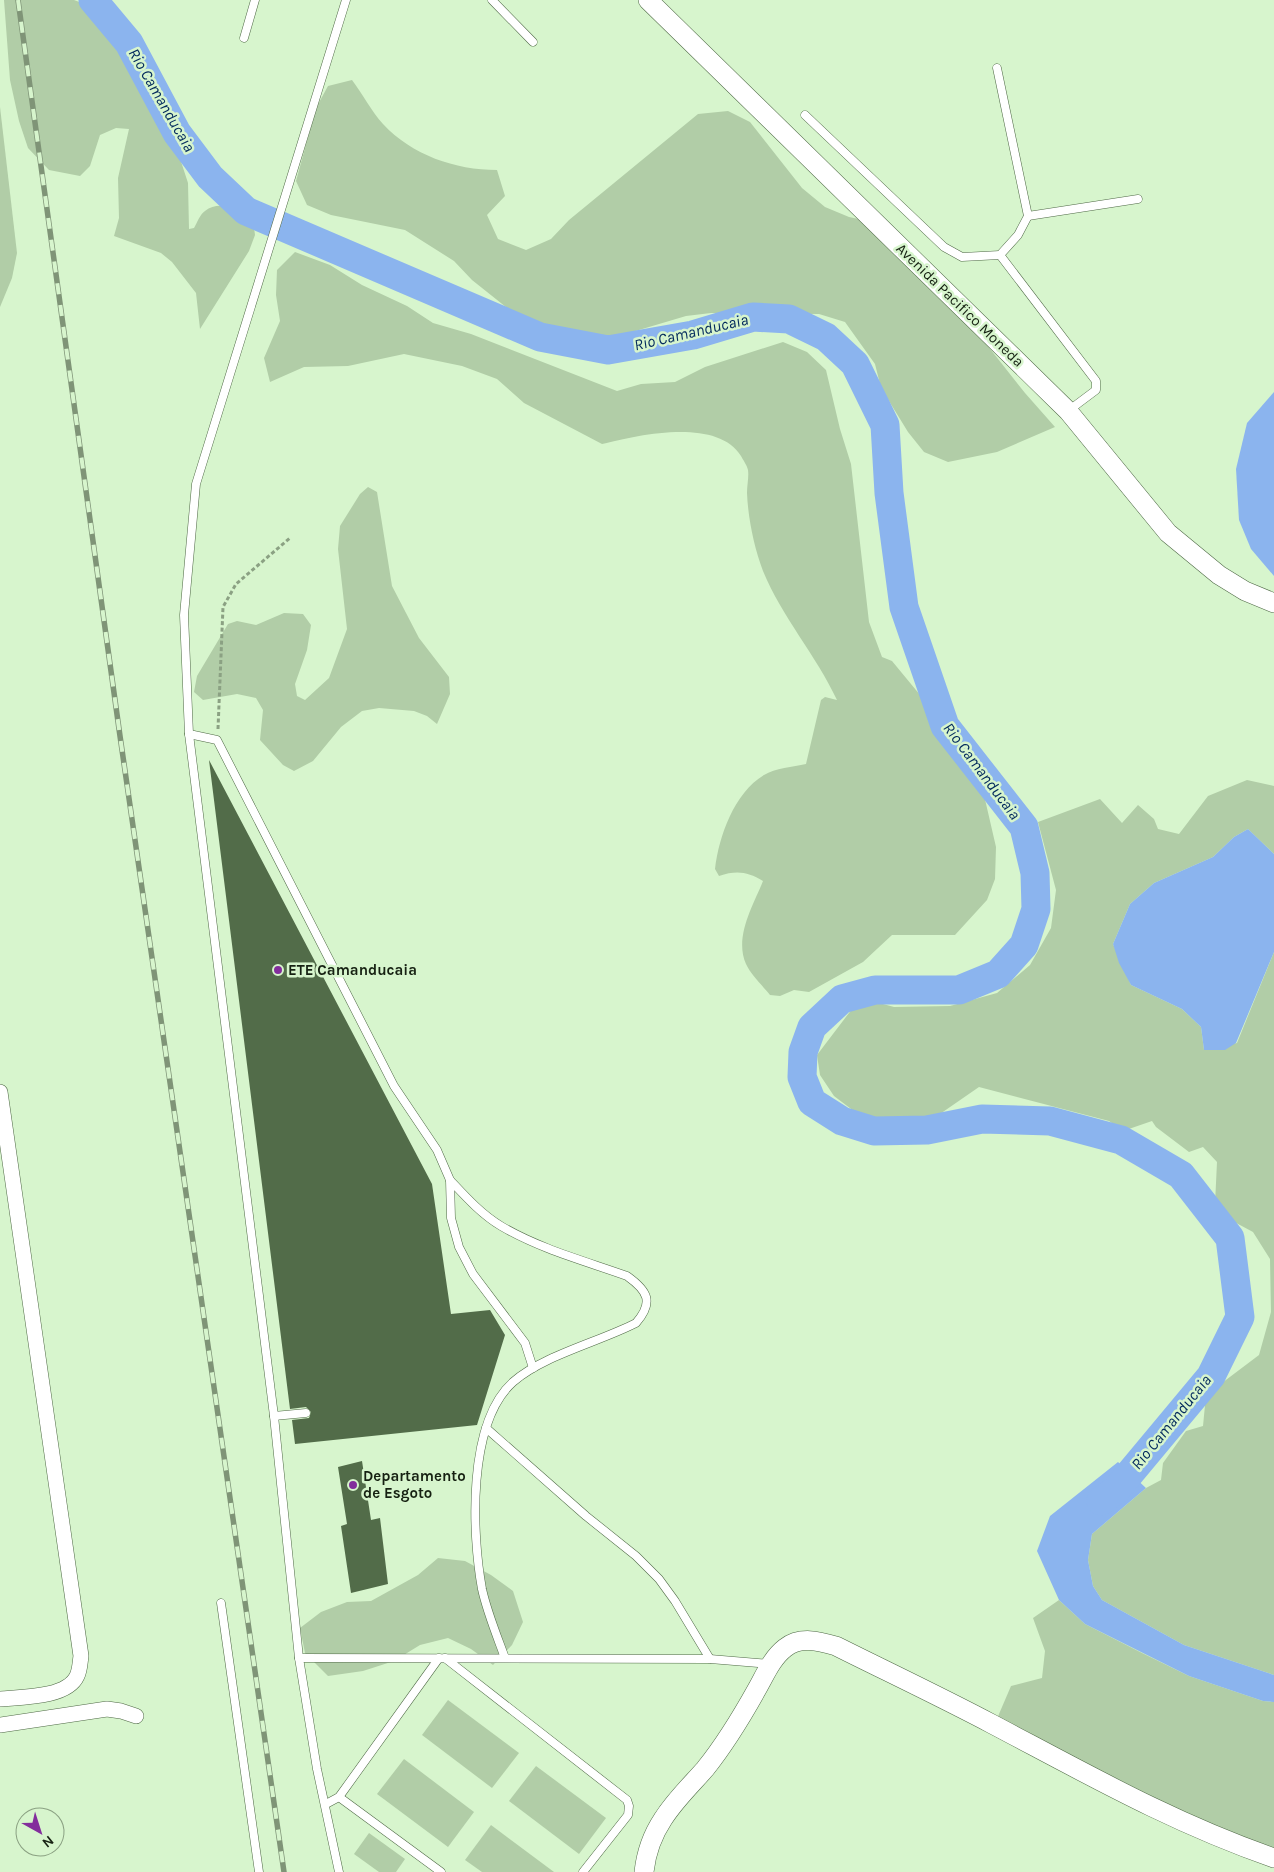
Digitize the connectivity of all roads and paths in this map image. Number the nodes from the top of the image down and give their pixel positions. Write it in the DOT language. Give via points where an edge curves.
graph roads {
  1 [pos="255,0"];
  2 [pos="346,0"];
  3 [pos="492,0"];
  4 [pos="648,0"];
  5 [pos="244,38"];
  6 [pos="533,42"];
  7 [pos="997,68"];
  8 [pos="805,115"];
  9 [pos="1138,199"];
  10 [pos="1028,216"];
  11 [pos="1000,255"];
  12 [pos="1068,411"];
  13 [pos="290,538"];
  14 [pos="1274,603"];
  15 [pos="189,734"];
  16 [pos="217,740"];
  17 [pos="0,1092"];
  18 [pos="450,1180"];
  19 [pos="532,1368"];
  20 [pos="306,1413"];
  21 [pos="274,1416"];
  22 [pos="486,1428"];
  23 [pos="222,1603"];
  24 [pos="298,1658"];
  25 [pos="442,1658"];
  26 [pos="504,1658"];
  27 [pos="710,1659"];
  28 [pos="771,1664"];
  29 [pos="0,1699"];
  30 [pos="136,1716"];
  31 [pos="0,1725"];
  32 [pos="339,1797"];
  33 [pos="326,1804"];
  34 [pos="1274,1858"];
  35 [pos="259,1872"];
  36 [pos="339,1872"];
  37 [pos="441,1872"];
  38 [pos="583,1872"];
  39 [pos="644,1872"];
  1 -- 5 [label="lane"];
  2 -- 15 [label="lane" via="196,484 184,615"];
  3 -- 6 [label="lane"];
  4 -- 12 [label="street, Avenida Pacifico Moneda"];
  7 -- 10 [label="lane"];
  8 -- 11 [label="lane" via="944,247 962,257"];
  9 -- 10 [label="lane"];
  10 -- 11 [label="lane" via="1018,235"];
  11 -- 12 [label="lane" via="1096,380 1096,390"];
  12 -- 14 [label="street, Avenida Pacifico Moneda" via="1168,534 1219,575"];
  13 -- 16 [label="path" via="236,584 223,607"];
  15 -- 16 [label="lane"];
  15 -- 21 [label="lane"];
  16 -- 18 [label="lane" via="394,1086 428,1134"];
  17 -- 29 [label="street" via="81,1656 77,1676 66,1688 47,1694"];
  18 -- 19 [label="lane" via="451,1218 459,1247 473,1274 525,1343"];
  18 -- 19 [label="lane" via="500,1226 534,1243 627,1276 640,1285 647,1298 646,1311 636,1323"];
  19 -- 22 [label="lane" via="512,1383 502,1396"];
  20 -- 21 [label="lane"];
  21 -- 24 [label="lane"];
  22 -- 26 [label="lane" via="475,1488 475,1548 483,1592"];
  22 -- 27 [label="lane" via="659,1579"];
  23 -- 35 [label="lane"];
  24 -- 25 [label="lane"];
  24 -- 33 [label="lane"];
  25 -- 26 [label="lane"];
  25 -- 32 [label="lane"];
  25 -- 38 [label="lane" via="627,1800 628,1815"];
  26 -- 27 [label="lane"];
  27 -- 28 [label="lane"];
  28 -- 34 [label="street" via="785,1648 796,1642 820,1641 836,1646 1136,1801"];
  28 -- 39 [label="street" via="732,1731 663,1819 652,1842"];
  30 -- 31 [label="street" via="107,1709"];
  32 -- 33 [label="lane"];
  32 -- 37 [label="lane"];
  33 -- 36 [label="lane"];
}
